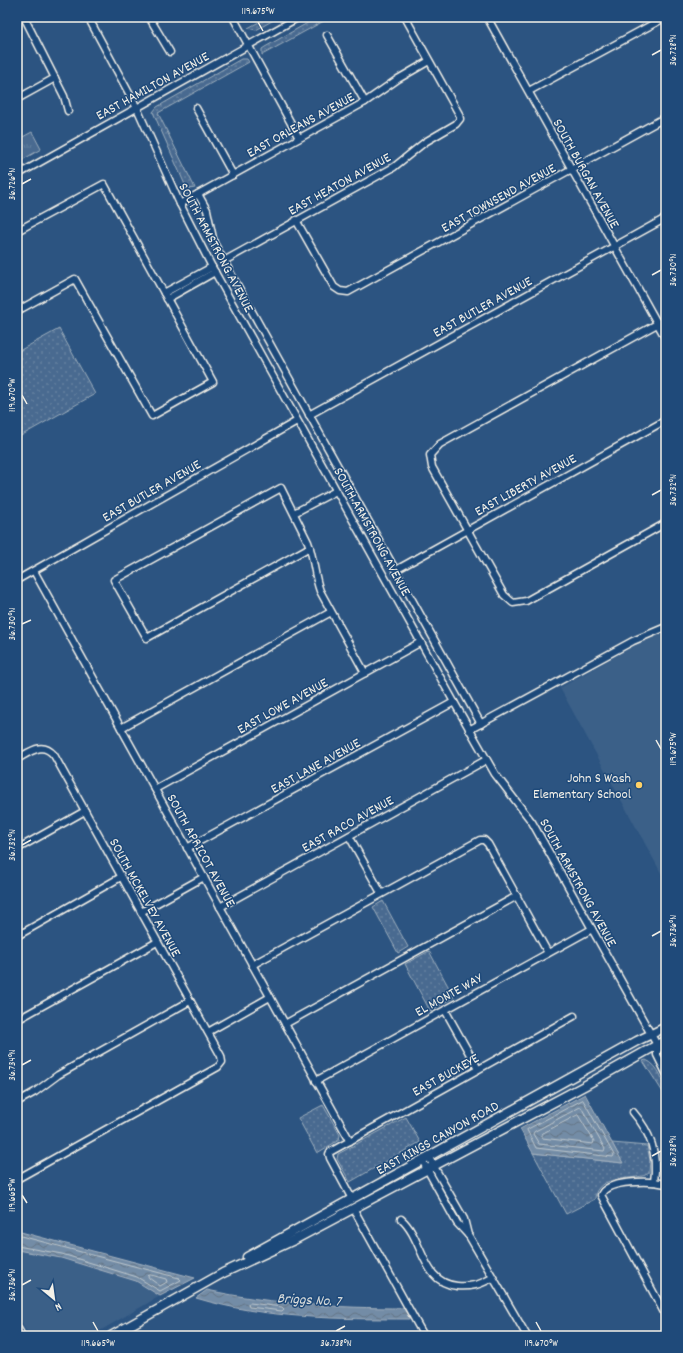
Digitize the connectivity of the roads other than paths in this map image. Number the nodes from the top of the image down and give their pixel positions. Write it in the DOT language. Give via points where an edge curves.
graph roads {
  1 [pos="24,17"];
  2 [pos="88,17"];
  3 [pos="148,17"];
  4 [pos="233,17"];
  5 [pos="298,17"];
  6 [pos="405,17"];
  7 [pos="487,17"];
  8 [pos="666,17"];
  9 [pos="327,35"];
  10 [pos="248,45"];
  11 [pos="170,52"];
  12 [pos="429,61"];
  13 [pos="55,78"];
  14 [pos="529,91"];
  15 [pos="17,99"];
  16 [pos="365,102"];
  17 [pos="137,108"];
  18 [pos="196,108"];
  19 [pos="68,111"];
  20 [pos="666,117"];
  21 [pos="299,138"];
  22 [pos="572,169"];
  23 [pos="17,175"];
  24 [pos="233,175"];
  25 [pos="198,194"];
  26 [pos="180,204"];
  27 [pos="666,218"];
  28 [pos="296,220"];
  29 [pos="17,231"];
  30 [pos="614,247"];
  31 [pos="224,261"];
  32 [pos="214,269"];
  33 [pos="164,293"];
  34 [pos="167,299"];
  35 [pos="17,311"];
  36 [pos="666,319"];
  37 [pos="657,324"];
  38 [pos="666,339"];
  39 [pos="309,415"];
  40 [pos="666,420"];
  41 [pos="297,421"];
  42 [pos="336,491"];
  43 [pos="294,513"];
  44 [pos="666,523"];
  45 [pos="467,530"];
  46 [pos="310,548"];
  47 [pos="396,570"];
  48 [pos="34,571"];
  49 [pos="17,579"];
  50 [pos="331,612"];
  51 [pos="666,627"];
  52 [pos="421,642"];
  53 [pos="365,673"];
  54 [pos="454,702"];
  55 [pos="482,724"];
  56 [pos="121,728"];
  57 [pos="469,730"];
  58 [pos="17,760"];
  59 [pos="486,760"];
  60 [pos="155,789"];
  61 [pos="85,811"];
  62 [pos="350,836"];
  63 [pos="187,848"];
  64 [pos="17,849"];
  65 [pos="121,877"];
  66 [pos="204,877"];
  67 [pos="381,893"];
  68 [pos="517,896"];
  69 [pos="220,907"];
  70 [pos="141,912"];
  71 [pos="592,929"];
  72 [pos="17,936"];
  73 [pos="158,942"];
  74 [pos="548,953"];
  75 [pos="252,966"];
  76 [pos="270,997"];
  77 [pos="190,1001"];
  78 [pos="445,1010"];
  79 [pos="574,1016"];
  80 [pos="17,1020"];
  81 [pos="285,1024"];
  82 [pos="666,1027"];
  83 [pos="208,1032"];
  84 [pos="650,1035"];
  85 [pos="666,1040"];
  86 [pos="656,1045"];
  87 [pos="666,1052"];
  88 [pos="478,1069"];
  89 [pos="666,1073"];
  90 [pos="316,1081"];
  91 [pos="17,1102"];
  92 [pos="633,1112"];
  93 [pos="350,1141"];
  94 [pos="425,1158"];
  95 [pos="430,1167"];
  96 [pos="17,1179"];
  97 [pos="654,1182"];
  98 [pos="666,1184"];
  99 [pos="352,1199"];
  100 [pos="353,1208"];
  101 [pos="401,1219"];
  102 [pos="308,1233"];
  103 [pos="222,1273"];
  104 [pos="492,1278"];
  105 [pos="666,1316"];
  106 [pos="17,1329"];
  107 [pos="21,1336"];
  108 [pos="111,1336"];
  109 [pos="424,1336"];
  110 [pos="527,1336"];
  1 -- 13 [label="street"];
  2 -- 17 [label="street, SOUTH ARMSTRONG AVENUE"];
  3 -- 11 [label="street"];
  4 -- 10 [label="street"];
  5 -- 10 [label="street, EAST HAMILTON AVENUE"];
  6 -- 12 [label="street"];
  7 -- 14 [label="street, SOUTH BURGAN AVENUE"];
  8 -- 14 [label="street"];
  9 -- 16 [label="street"];
  10 -- 17 [label="street, EAST HAMILTON AVENUE"];
  10 -- 21 [label="street"];
  12 -- 16 [label="street, EAST ORLEANS AVENUE"];
  12 -- 28 [label="street, EAST HEATON AVENUE" via="460,120 420,146 394,167"];
  13 -- 15 [label="street"];
  13 -- 19 [label="street"];
  14 -- 22 [label="street, SOUTH BURGAN AVENUE"];
  16 -- 21 [label="street, EAST ORLEANS AVENUE"];
  17 -- 23 [label="street, EAST HAMILTON AVENUE"];
  17 -- 26 [label="street, SOUTH ARMSTRONG AVENUE"];
  18 -- 24 [label="street"];
  20 -- 22 [label="street, EAST TOWNSEND AVENUE"];
  21 -- 24 [label="street, EAST ORLEANS AVENUE"];
  22 -- 28 [label="street, EAST TOWNSEND AVENUE" via="352,291 340,291 332,284"];
  22 -- 30 [label="street, SOUTH BURGAN AVENUE"];
  24 -- 25 [label="street, EAST ORLEANS AVENUE"];
  25 -- 26 [label="street, EAST ORLEANS AVENUE"];
  25 -- 31 [label="street, SOUTH ARMSTRONG AVENUE" via="207,210 212,240"];
  26 -- 32 [label="street, SOUTH ARMSTRONG AVENUE"];
  27 -- 30 [label="street, EAST BUTLER AVENUE"];
  28 -- 31 [label="street, EAST HEATON AVENUE"];
  29 -- 33 [label="street" via="104,184"];
  30 -- 37 [label="street, SOUTH BURGAN AVENUE"];
  30 -- 39 [label="street, EAST BUTLER AVENUE"];
  31 -- 39 [label="street, SOUTH ARMSTRONG AVENUE"];
  32 -- 33 [label="street"];
  32 -- 34 [label="street"];
  32 -- 41 [label="street, SOUTH ARMSTRONG AVENUE"];
  33 -- 34 [label="street"];
  34 -- 35 [label="street" via="213,382 152,416 75,279"];
  36 -- 37 [label="street"];
  37 -- 38 [label="street, SOUTH BURGAN AVENUE"];
  37 -- 45 [label="street" via="440,444 430,455 432,467"];
  39 -- 47 [label="street, SOUTH ARMSTRONG AVENUE"];
  40 -- 45 [label="street, EAST LIBERTY AVENUE"];
  41 -- 42 [label="street, SOUTH ARMSTRONG AVENUE"];
  41 -- 48 [label="street, EAST BUTLER AVENUE"];
  42 -- 43 [label="street"];
  42 -- 52 [label="street, SOUTH ARMSTRONG AVENUE"];
  43 -- 46 [label="street"];
  43 -- 46 [label="street" via="281,488 114,580 147,638"];
  44 -- 45 [label="street" via="526,600 513,603 504,595"];
  45 -- 47 [label="street, EAST LIBERTY AVENUE"];
  46 -- 50 [label="street" via="318,585"];
  47 -- 55 [label="street, SOUTH ARMSTRONG AVENUE"];
  48 -- 49 [label="street, EAST BUTLER AVENUE"];
  48 -- 56 [label="street, SOUTH APRICOT AVENUE"];
  50 -- 53 [label="street"];
  50 -- 56 [label="street"];
  51 -- 55 [label="street" via="633,641"];
  52 -- 53 [label="street, EAST LOWE AVENUE"];
  52 -- 54 [label="street, SOUTH ARMSTRONG AVENUE"];
  53 -- 60 [label="street, EAST LOWE AVENUE"];
  54 -- 57 [label="street, SOUTH ARMSTRONG AVENUE"];
  54 -- 63 [label="street, EAST LANE AVENUE"];
  55 -- 57 [label="street"];
  56 -- 60 [label="street, SOUTH APRICOT AVENUE"];
  57 -- 59 [label="street, SOUTH ARMSTRONG AVENUE"];
  58 -- 61 [label="street, SOUTH MCKELVEY AVENUE" via="44,748 54,755"];
  59 -- 62 [label="street, EAST RACO AVENUE"];
  59 -- 71 [label="street, SOUTH ARMSTRONG AVENUE" via="532,822"];
  60 -- 63 [label="street, SOUTH APRICOT AVENUE"];
  61 -- 64 [label="street"];
  61 -- 65 [label="street, SOUTH MCKELVEY AVENUE"];
  62 -- 67 [label="street"];
  62 -- 69 [label="street, EAST RACO AVENUE"];
  63 -- 66 [label="street, SOUTH APRICOT AVENUE"];
  65 -- 70 [label="street, SOUTH MCKELVEY AVENUE"];
  65 -- 72 [label="street"];
  66 -- 69 [label="street, SOUTH APRICOT AVENUE"];
  66 -- 70 [label="street"];
  67 -- 68 [label="street" via="484,840"];
  67 -- 75 [label="street"];
  68 -- 74 [label="street"];
  68 -- 81 [label="street"];
  69 -- 75 [label="street, SOUTH APRICOT AVENUE"];
  70 -- 73 [label="street, SOUTH MCKELVEY AVENUE"];
  71 -- 74 [label="street, EL MONTE WAY"];
  71 -- 84 [label="street, SOUTH ARMSTRONG AVENUE"];
  73 -- 77 [label="street, SOUTH MCKELVEY AVENUE"];
  73 -- 80 [label="street"];
  74 -- 78 [label="street, EL MONTE WAY"];
  75 -- 76 [label="street, SOUTH APRICOT AVENUE"];
  76 -- 81 [label="street, SOUTH APRICOT AVENUE"];
  76 -- 83 [label="street"];
  77 -- 83 [label="street, SOUTH MCKELVEY AVENUE"];
  77 -- 91 [label="street" via="58,1075"];
  78 -- 88 [label="street"];
  78 -- 90 [label="street, EL MONTE WAY"];
  79 -- 88 [label="street, EAST BUCKEYE"];
  81 -- 90 [label="street, SOUTH APRICOT AVENUE"];
  82 -- 84 [label="main road, EAST KINGS CANYON ROAD"];
  83 -- 96 [label="street, SOUTH MCKELVEY AVENUE" via="221,1056 222,1062 218,1067"];
  84 -- 86 [label="street, SOUTH ARMSTRONG AVENUE"];
  84 -- 94 [label="main road, EAST KINGS CANYON ROAD"];
  85 -- 86 [label="main road, EAST KINGS CANYON ROAD"];
  86 -- 87 [label="street"];
  86 -- 89 [label="street" via="657,1056"];
  86 -- 95 [label="main road, EAST KINGS CANYON ROAD"];
  88 -- 93 [label="street, EAST BUCKEYE"];
  90 -- 93 [label="street, SOUTH APRICOT AVENUE"];
  92 -- 97 [label="street" via="647,1131 654,1151"];
  93 -- 99 [label="street, EAST BUCKEYE" via="329,1154"];
  94 -- 95 [label="street"];
  94 -- 99 [label="main road, EAST KINGS CANYON ROAD"];
  95 -- 100 [label="main road, EAST KINGS CANYON ROAD"];
  95 -- 104 [label="street" via="457,1223 469,1236"];
  97 -- 98 [label="street"];
  97 -- 105 [label="street" via="622,1184 605,1190 601,1195"];
  99 -- 102 [label="main road" via="349,1205 323,1220"];
  99 -- 103 [label="main road, EAST KINGS CANYON ROAD"];
  100 -- 102 [label="main road, EAST KINGS CANYON ROAD"];
  100 -- 109 [label="street"];
  101 -- 104 [label="street" via="413,1234 429,1269 438,1280 451,1285 472,1287"];
  102 -- 103 [label="main road, EAST KINGS CANYON ROAD"];
  103 -- 108 [label="main road, EAST KINGS CANYON ROAD"];
  104 -- 110 [label="street"];
  106 -- 107 [label="main road"];
}
